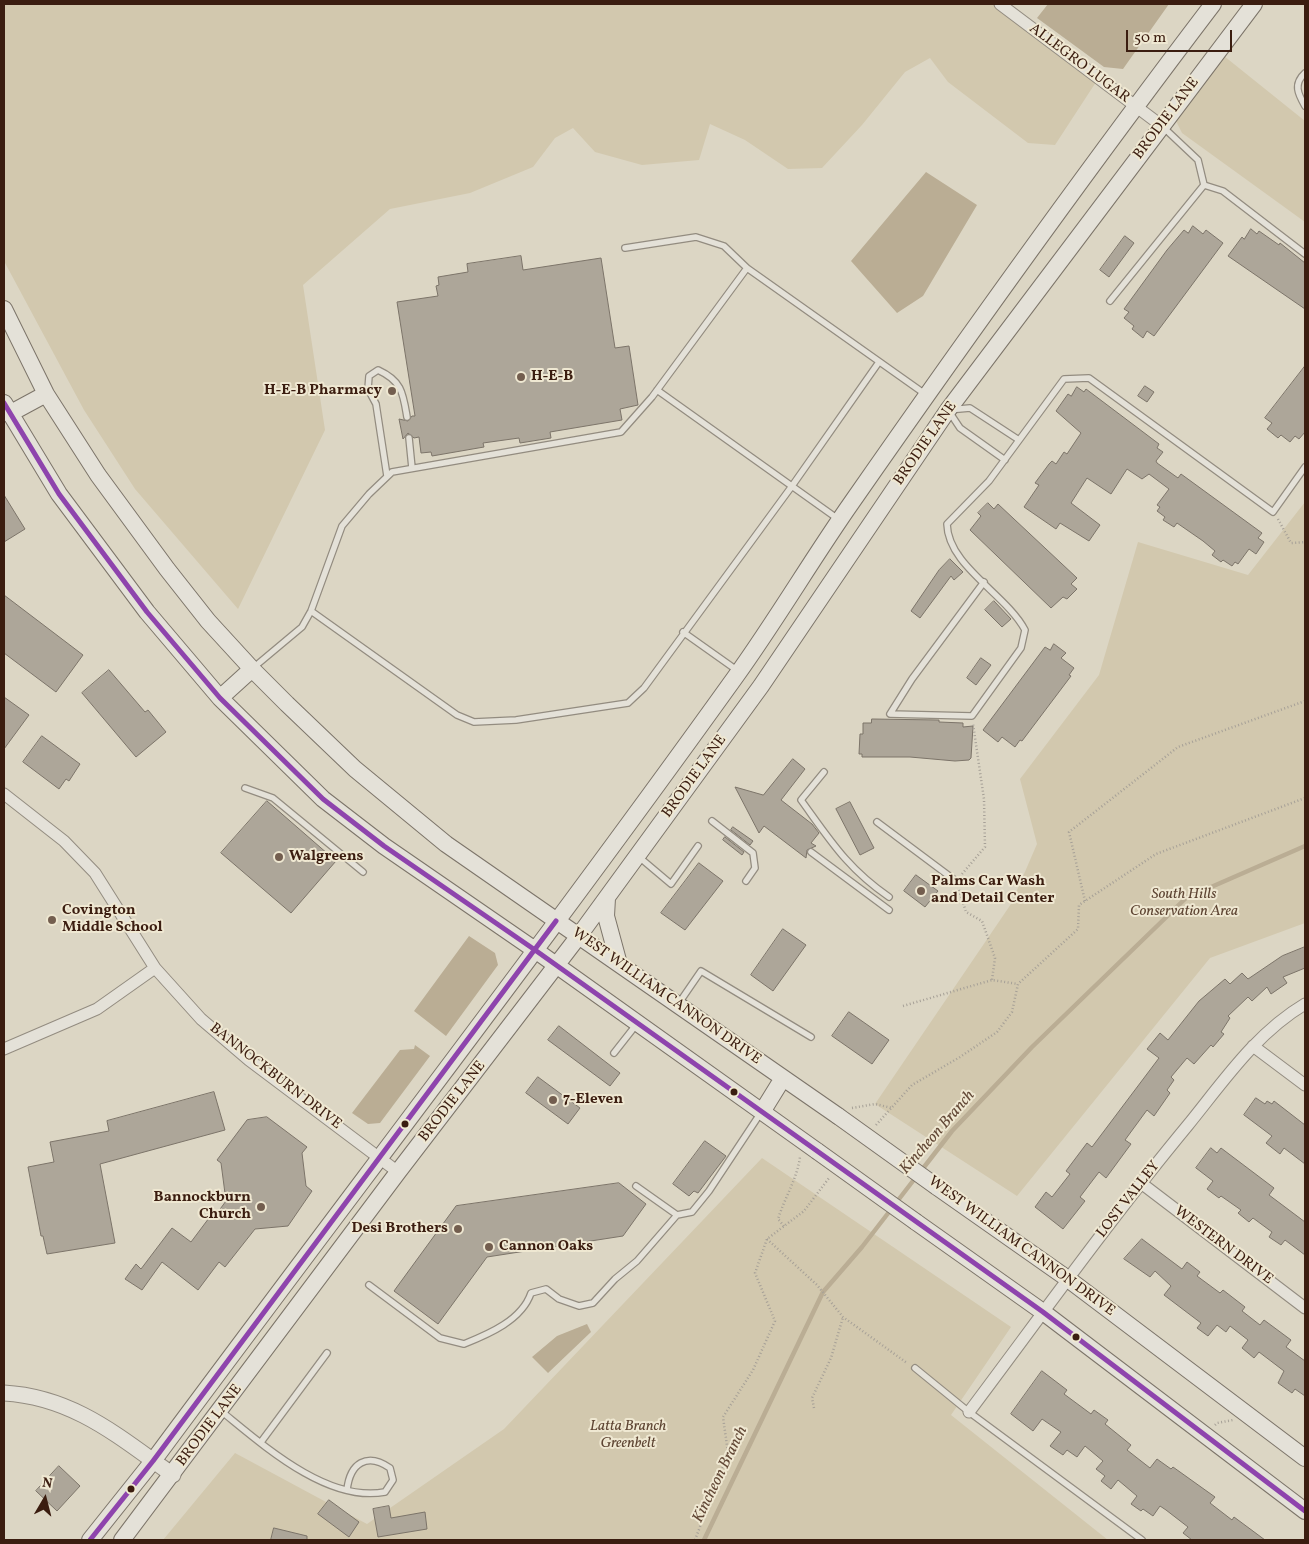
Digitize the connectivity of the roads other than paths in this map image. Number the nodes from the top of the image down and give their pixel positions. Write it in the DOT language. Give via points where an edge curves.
graph roads {
  1 [pos="1213,4"];
  2 [pos="1254,4"];
  3 [pos="1005,5"];
  4 [pos="1305,73"];
  5 [pos="1134,106"];
  6 [pos="1305,106"];
  7 [pos="1162,126"];
  8 [pos="1204,185"];
  9 [pos="625,248"];
  10 [pos="1305,254"];
  11 [pos="748,268"];
  12 [pos="1110,301"];
  13 [pos="4,309"];
  14 [pos="879,362"];
  15 [pos="657,390"];
  16 [pos="46,394"];
  17 [pos="926,396"];
  18 [pos="6,409"];
  19 [pos="948,410"];
  20 [pos="407,417"];
  21 [pos="410,438"];
  22 [pos="1019,440"];
  23 [pos="1005,460"];
  24 [pos="1305,467"];
  25 [pos="412,468"];
  26 [pos="387,476"];
  27 [pos="792,486"];
  28 [pos="840,520"];
  29 [pos="984,582"];
  30 [pos="310,611"];
  31 [pos="683,632"];
  32 [pos="252,669"];
  33 [pos="739,672"];
  34 [pos="220,698"];
  35 [pos="824,772"];
  36 [pos="245,788"];
  37 [pos="4,794"];
  38 [pos="712,821"];
  39 [pos="877,822"];
  40 [pos="698,846"];
  41 [pos="811,852"];
  42 [pos="637,856"];
  43 [pos="363,872"];
  44 [pos="746,881"];
  45 [pos="956,881"];
  46 [pos="888,897"];
  47 [pos="607,898"];
  48 [pos="889,910"];
  49 [pos="556,921"];
  50 [pos="578,937"];
  51 [pos="535,950"];
  52 [pos="619,964"];
  53 [pos="557,966"];
  54 [pos="155,968"];
  55 [pos="1305,1004"];
  56 [pos="678,1005"];
  57 [pos="637,1024"];
  58 [pos="811,1037"];
  59 [pos="1253,1046"];
  60 [pos="4,1049"];
  61 [pos="614,1053"];
  62 [pos="783,1078"];
  63 [pos="1305,1085"];
  64 [pos="762,1112"];
  65 [pos="379,1157"];
  66 [pos="398,1172"];
  67 [pos="1141,1183"];
  68 [pos="636,1186"];
  69 [pos="677,1215"];
  70 [pos="1068,1279"];
  71 [pos="369,1285"];
  72 [pos="1305,1308"];
  73 [pos="1043,1312"];
  74 [pos="327,1353"];
  75 [pos="915,1368"];
  76 [pos="4,1393"];
  77 [pos="221,1411"];
  78 [pos="969,1412"];
  79 [pos="261,1442"];
  80 [pos="1305,1458"];
  81 [pos="153,1461"];
  82 [pos="173,1475"];
  83 [pos="347,1490"];
  84 [pos="1305,1511"];
  85 [pos="90,1540"];
  86 [pos="122,1540"];
  87 [pos="1142,1540"];
  1 -- 5 [label="main road, BRODIE LANE"];
  2 -- 7 [label="main road, BRODIE LANE"];
  3 -- 5 [label="street, ALLEGRO LUGAR"];
  4 -- 6 [label="lane" via="1298,84"];
  5 -- 7 [label="street, ALLEGRO LUGAR"];
  5 -- 17 [label="main road, BRODIE LANE"];
  7 -- 8 [label="lane" via="1198,160"];
  7 -- 19 [label="main road, BRODIE LANE"];
  8 -- 10 [label="lane" via="1223,192"];
  8 -- 12 [label="lane"];
  9 -- 11 [label="lane" via="696,237 724,246"];
  11 -- 14 [label="lane"];
  11 -- 15 [label="lane"];
  13 -- 16 [label="main road, WEST WILLIAM CANNON DRIVE"];
  14 -- 17 [label="lane"];
  14 -- 27 [label="lane"];
  15 -- 25 [label="lane" via="621,432"];
  15 -- 27 [label="lane"];
  16 -- 18 [label="main road"];
  16 -- 32 [label="main road, WEST WILLIAM CANNON DRIVE" via="98,475 166,570"];
  17 -- 19 [label="main road"];
  17 -- 28 [label="main road, BRODIE LANE"];
  18 -- 34 [label="main road" via="59,494 134,596"];
  19 -- 22 [label="lane" via="970,408"];
  19 -- 23 [label="lane" via="960,428"];
  19 -- 42 [label="main road, BRODIE LANE" via="760,686"];
  20 -- 26 [label="lane" via="404,393 392,376 378,370 369,376 368,389 376,404"];
  21 -- 25 [label="lane"];
  22 -- 23 [label="lane"];
  22 -- 24 [label="lane" via="1064,379 1089,378 1273,512"];
  23 -- 29 [label="lane" via="947,524 947,537 956,552"];
  25 -- 26 [label="lane"];
  26 -- 30 [label="lane" via="342,526"];
  27 -- 28 [label="lane"];
  27 -- 31 [label="lane"];
  28 -- 33 [label="main road, BRODIE LANE"];
  29 -- 29 [label="lane" via="1017,615 1025,630 1021,648 972,716 890,714"];
  30 -- 31 [label="lane" via="457,715 474,722 516,720 628,703 644,688"];
  30 -- 32 [label="lane" via="302,627"];
  31 -- 33 [label="lane"];
  32 -- 34 [label="main road"];
  32 -- 49 [label="main road, WEST WILLIAM CANNON DRIVE" via="354,769 446,844"];
  33 -- 49 [label="main road, BRODIE LANE"];
  34 -- 51 [label="main road" via="323,799 384,846"];
  35 -- 46 [label="lane" via="801,800 844,860 865,881"];
  36 -- 43 [label="lane" via="273,798"];
  37 -- 54 [label="street, BANNOCKBURN DRIVE" via="64,840 95,873"];
  38 -- 44 [label="lane" via="753,853 755,868"];
  39 -- 45 [label="lane"];
  40 -- 42 [label="lane" via="671,884"];
  41 -- 48 [label="lane"];
  42 -- 47 [label="main road, BRODIE LANE"];
  47 -- 50 [label="main road, BRODIE LANE"];
  47 -- 52 [label="main road" via="606,916"];
  49 -- 50 [label="main road, WEST WILLIAM CANNON DRIVE"];
  49 -- 51 [label="main road, BRODIE LANE"];
  50 -- 52 [label="main road, WEST WILLIAM CANNON DRIVE"];
  50 -- 53 [label="main road, BRODIE LANE"];
  51 -- 53 [label="main road"];
  51 -- 65 [label="main road, BRODIE LANE"];
  52 -- 56 [label="main road, WEST WILLIAM CANNON DRIVE"];
  53 -- 57 [label="main road"];
  53 -- 66 [label="main road, BRODIE LANE"];
  54 -- 60 [label="street" via="97,1009"];
  54 -- 65 [label="street, BANNOCKBURN DRIVE" via="223,1039"];
  55 -- 59 [label="street, LOST VALLEY" via="1282,1018"];
  56 -- 58 [label="lane" via="701,971"];
  56 -- 62 [label="main road, WEST WILLIAM CANNON DRIVE"];
  57 -- 61 [label="lane"];
  57 -- 64 [label="main road"];
  59 -- 63 [label="street"];
  59 -- 67 [label="street, LOST VALLEY"];
  62 -- 64 [label="main road"];
  62 -- 70 [label="main road, WEST WILLIAM CANNON DRIVE, bridge" via="840,1113 937,1187"];
  64 -- 69 [label="lane" via="692,1212"];
  64 -- 73 [label="main road, bridge"];
  65 -- 66 [label="street, BANNOCKBURN DRIVE"];
  65 -- 81 [label="main road, BRODIE LANE"];
  66 -- 77 [label="main road, BRODIE LANE"];
  67 -- 70 [label="street, LOST VALLEY"];
  67 -- 72 [label="street, WESTERN DRIVE"];
  68 -- 69 [label="lane"];
  69 -- 71 [label="lane" via="637,1261 593,1303 579,1306 559,1299 546,1289 531,1293 527,1306 508,1321 464,1344 440,1338"];
  70 -- 73 [label="street, LOST VALLEY"];
  70 -- 80 [label="main road, WEST WILLIAM CANNON DRIVE"];
  73 -- 78 [label="street, LOST VALLEY"];
  73 -- 84 [label="main road"];
  74 -- 79 [label="lane"];
  75 -- 78 [label="lane"];
  76 -- 81 [label="street" via="38,1398 75,1409"];
  77 -- 79 [label="lane"];
  77 -- 82 [label="main road, BRODIE LANE"];
  78 -- 87 [label="lane"];
  79 -- 83 [label="lane" via="298,1469"];
  81 -- 82 [label="street"];
  81 -- 85 [label="main road, BRODIE LANE"];
  82 -- 86 [label="main road, BRODIE LANE"];
  83 -- 83 [label="lane" via="370,1495 385,1492 393,1480 390,1468 379,1460 356,1466 348,1476"];
}
